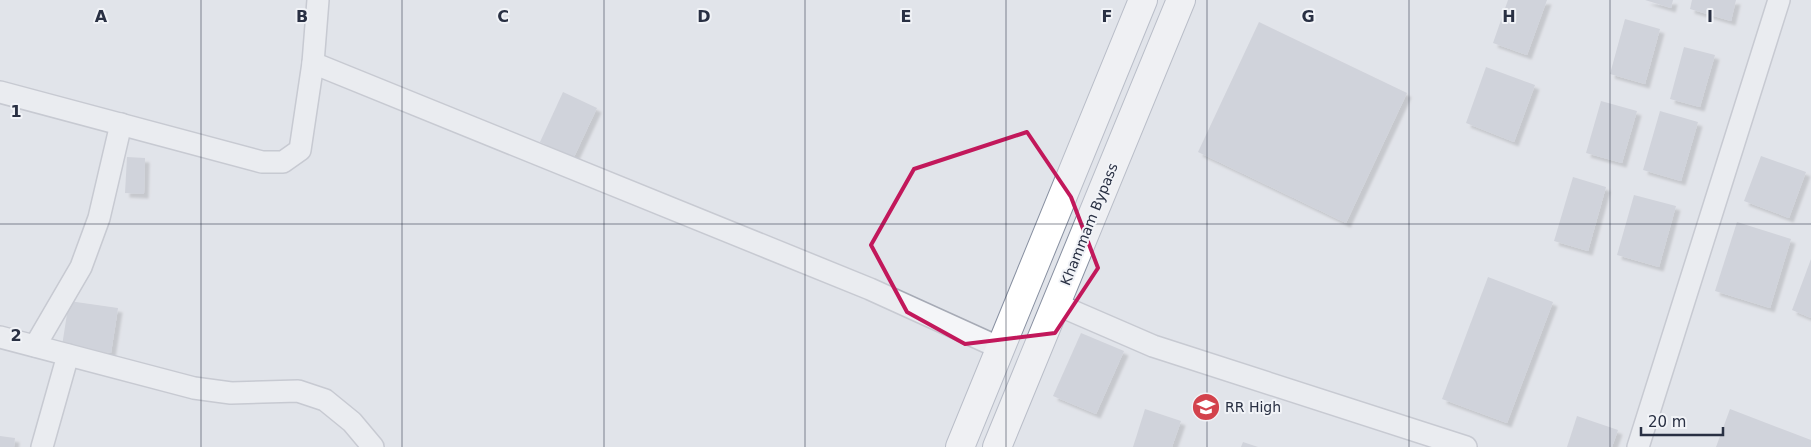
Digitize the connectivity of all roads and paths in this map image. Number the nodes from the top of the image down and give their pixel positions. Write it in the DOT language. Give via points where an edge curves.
graph roads {
  1 [pos="318,0"];
  2 [pos="1143,0"];
  3 [pos="1182,0"];
  4 [pos="1779,0"];
  5 [pos="312,63"];
  6 [pos="0,92"];
  7 [pos="121,124"];
  8 [pos="1056,304"];
  9 [pos="0,337"];
  10 [pos="36,346"];
  11 [pos="1000,348"];
  12 [pos="68,355"];
  13 [pos="42,447"];
  14 [pos="374,447"];
  15 [pos="960,447"];
  16 [pos="996,447"];
  17 [pos="1466,447"];
  18 [pos="1638,447"];
  1 -- 5 [label="street"];
  2 -- 11 [label="highway"];
  3 -- 8 [label="highway, Khammam Bypass"];
  4 -- 18 [label="street"];
  5 -- 7 [label="street" via="300,150 283,162 262,162"];
  5 -- 11 [label="street" via="870,290"];
  6 -- 7 [label="street"];
  7 -- 10 [label="street" via="99,218 81,267"];
  8 -- 16 [label="highway, Khammam Bypass"];
  8 -- 17 [label="street" via="1153,346"];
  9 -- 10 [label="street"];
  10 -- 12 [label="street"];
  11 -- 15 [label="highway"];
  12 -- 13 [label="street"];
  12 -- 14 [label="street" via="194,388 231,393 298,391 325,400 352,422"];
}
